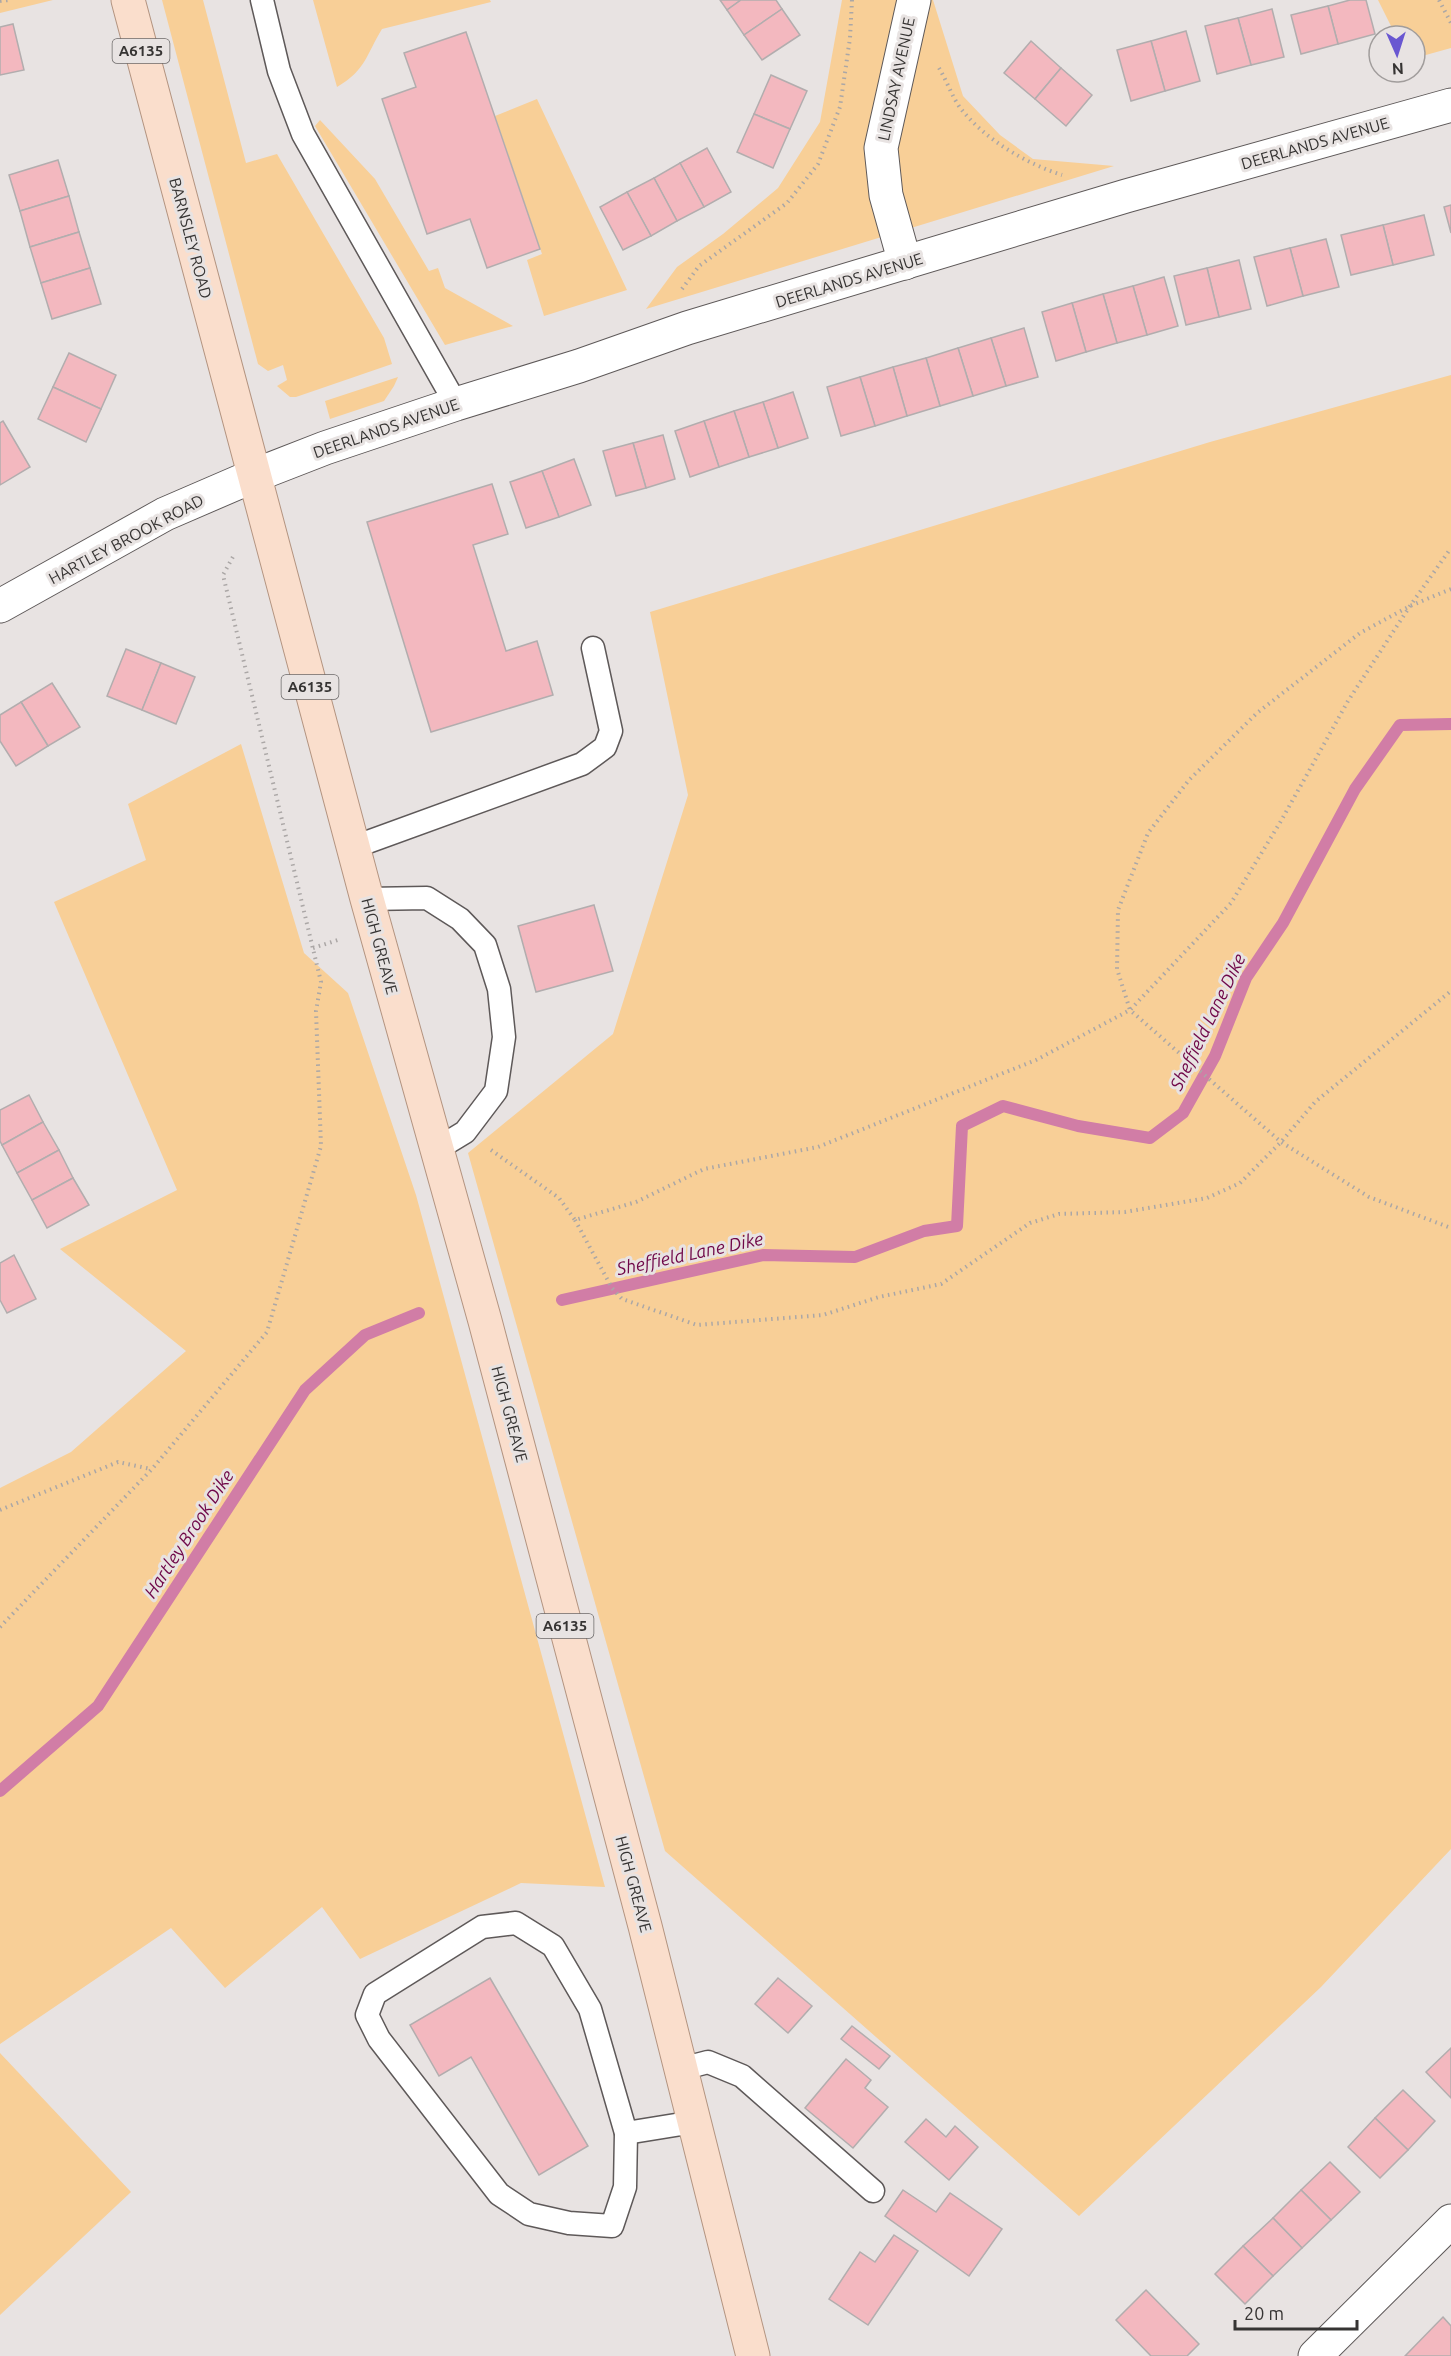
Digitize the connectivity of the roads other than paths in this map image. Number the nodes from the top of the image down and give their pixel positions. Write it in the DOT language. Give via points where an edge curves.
graph roads {
  1 [pos="128,0"];
  2 [pos="262,0"];
  3 [pos="905,6"];
  4 [pos="1451,105"];
  5 [pos="905,263"];
  6 [pos="456,404"];
  7 [pos="257,490"];
  8 [pos="0,606"];
  9 [pos="593,648"];
  10 [pos="354,847"];
  11 [pos="367,899"];
  12 [pos="436,1149"];
  13 [pos="681,2069"];
  14 [pos="694,2121"];
  15 [pos="626,2133"];
  16 [pos="873,2191"];
  17 [pos="1451,2222"];
  18 [pos="753,2356"];
  19 [pos="1315,2356"];
  1 -- 7 [label="main road, BARNSLEY ROAD / A6135"];
  2 -- 6 [label="lane" via="279,71 303,134"];
  3 -- 5 [label="street, LINDSAY AVENUE" via="881,148 885,195"];
  4 -- 5 [label="street, DEERLANDS AVENUE"];
  5 -- 6 [label="street, DEERLANDS AVENUE" via="687,328"];
  6 -- 7 [label="street, DEERLANDS AVENUE" via="325,448"];
  7 -- 8 [label="street, HARTLEY BROOK ROAD" via="165,514"];
  7 -- 10 [label="main road, HIGH GREAVE / A6135"];
  9 -- 10 [label="lane" via="611,731 605,747 582,764"];
  10 -- 11 [label="main road, HIGH GREAVE / A6135"];
  11 -- 12 [label="main road, HIGH GREAVE / A6135"];
  11 -- 12 [label="lane" via="427,898 460,919 485,945 499,989 504,1037 496,1090 465,1132"];
  12 -- 13 [label="main road, HIGH GREAVE / A6135"];
  13 -- 14 [label="main road, HIGH GREAVE / A6135"];
  13 -- 16 [label="lane" via="708,2062 742,2076"];
  14 -- 15 [label="lane"];
  14 -- 18 [label="main road, HIGH GREAVE / A6135"];
  15 -- 15 [label="lane" via="625,2187 612,2226 568,2223 529,2214 500,2194 379,2039 367,2015 375,1994 482,1927 516,1923 553,1946 590,2009"];
  17 -- 19 [label="street"];
}
